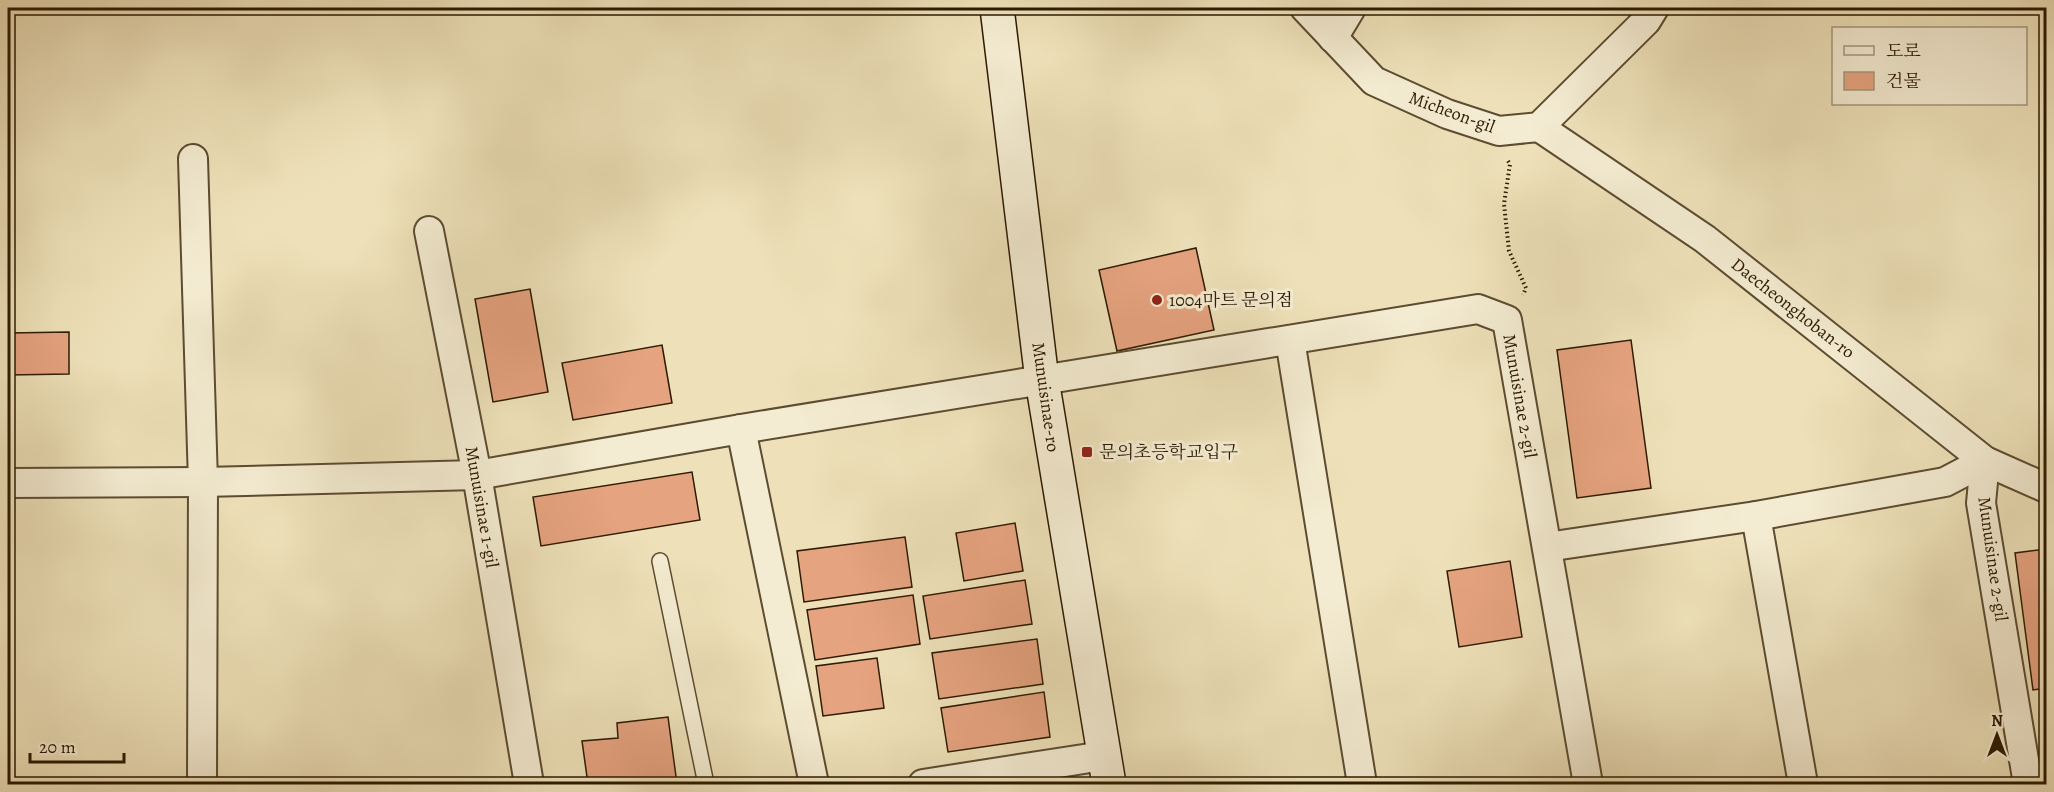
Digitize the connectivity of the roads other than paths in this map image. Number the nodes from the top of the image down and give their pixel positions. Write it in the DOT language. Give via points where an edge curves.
graph roads {
  1 [pos="997,8"];
  2 [pos="1305,8"];
  3 [pos="1351,8"];
  4 [pos="1654,8"];
  5 [pos="1333,38"];
  6 [pos="1539,127"];
  7 [pos="193,159"];
  8 [pos="429,231"];
  9 [pos="1290,340"];
  10 [pos="1042,380"];
  11 [pos="741,429"];
  12 [pos="1985,461"];
  13 [pos="477,475"];
  14 [pos="203,482"];
  15 [pos="8,483"];
  16 [pos="2046,488"];
  17 [pos="1756,516"];
  18 [pos="1547,547"];
  19 [pos="660,561"];
  20 [pos="1106,770"];
  21 [pos="202,784"];
  22 [pos="529,784"];
  23 [pos="706,784"];
  24 [pos="814,784"];
  25 [pos="924,784"];
  26 [pos="1362,784"];
  27 [pos="1588,784"];
  28 [pos="1803,784"];
  29 [pos="2028,784"];
  1 -- 10 [label="street, Munuisinae-ro"];
  2 -- 5 [label="street, Micheon-gil"];
  3 -- 5 [label="street"];
  4 -- 6 [label="street" via="1646,21"];
  5 -- 6 [label="street, Micheon-gil" via="1374,81 1448,114 1499,131"];
  6 -- 12 [label="street, Daecheonghoban-ro" via="1705,239"];
  7 -- 14 [label="street"];
  8 -- 13 [label="street, Munuisinae 1-gil"];
  9 -- 10 [label="street, Munuisinae 2-gil"];
  9 -- 18 [label="street, Munuisinae 2-gil" via="1478,309 1507,320"];
  9 -- 26 [label="street"];
  10 -- 11 [label="street, Munuisinae 2-gil"];
  10 -- 20 [label="street, Munuisinae-ro"];
  11 -- 13 [label="street, Munuisinae 2-gil"];
  11 -- 24 [label="street"];
  12 -- 16 [label="street, Daecheonghoban-ro"];
  12 -- 17 [label="street" via="1945,482"];
  12 -- 29 [label="street, Munuisinae 2-gil" via="1981,503"];
  13 -- 14 [label="street, Munuisinae 2-gil"];
  13 -- 22 [label="street, Munuisinae 1-gil"];
  14 -- 15 [label="street, Munuisinae 2-gil"];
  14 -- 21 [label="street"];
  17 -- 18 [label="street"];
  17 -- 28 [label="street"];
  18 -- 27 [label="street, Munuisinae 2-gil"];
  19 -- 23 [label="lane"];
  20 -- 25 [label="street"];
}
